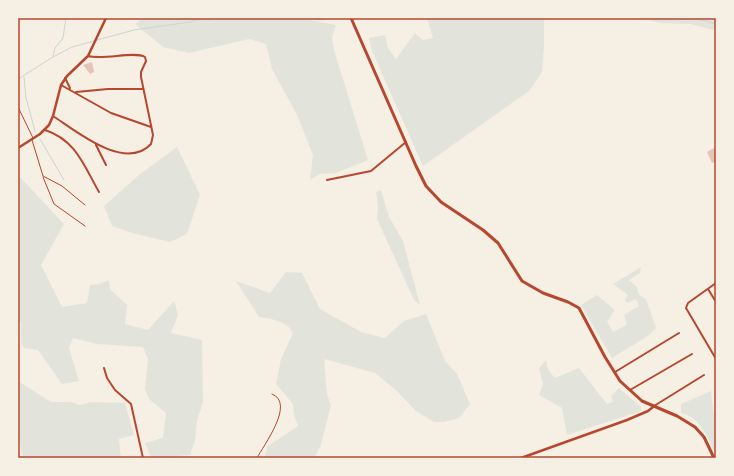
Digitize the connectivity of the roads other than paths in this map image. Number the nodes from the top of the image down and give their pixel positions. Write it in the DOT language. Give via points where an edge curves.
graph roads {
  1 [pos="106,18"];
  2 [pos="350,18"];
  3 [pos="88,56"];
  4 [pos="66,78"];
  5 [pos="61,85"];
  6 [pos="71,89"];
  7 [pos="143,89"];
  8 [pos="76,92"];
  9 [pos="18,107"];
  10 [pos="53,116"];
  11 [pos="151,127"];
  12 [pos="45,130"];
  13 [pos="33,139"];
  14 [pos="406,142"];
  15 [pos="95,144"];
  16 [pos="18,148"];
  17 [pos="106,165"];
  18 [pos="43,176"];
  19 [pos="326,180"];
  20 [pos="99,192"];
  21 [pos="85,205"];
  22 [pos="85,226"];
  23 [pos="716,283"];
  24 [pos="708,289"];
  25 [pos="716,302"];
  26 [pos="679,333"];
  27 [pos="692,354"];
  28 [pos="716,359"];
  29 [pos="104,368"];
  30 [pos="614,373"];
  31 [pos="704,375"];
  32 [pos="629,391"];
  33 [pos="272,394"];
  34 [pos="653,407"];
  35 [pos="143,458"];
  36 [pos="257,458"];
  37 [pos="522,458"];
  38 [pos="714,458"];
  1 -- 3 [label="street"];
  2 -- 14 [label="main road"];
  3 -- 4 [label="street"];
  3 -- 7 [label="street" via="143,56 146,61 141,74"];
  4 -- 5 [label="street"];
  4 -- 6 [label="street"];
  5 -- 6 [label="street"];
  5 -- 10 [label="street"];
  6 -- 8 [label="street"];
  7 -- 8 [label="street"];
  7 -- 11 [label="street"];
  8 -- 11 [label="street" via="111,113"];
  9 -- 13 [label="lane"];
  10 -- 12 [label="street"];
  10 -- 15 [label="street"];
  11 -- 15 [label="street" via="153,141 138,152 121,153"];
  12 -- 13 [label="street"];
  12 -- 20 [label="street" via="67,141"];
  13 -- 16 [label="street"];
  13 -- 18 [label="lane"];
  14 -- 19 [label="street" via="371,171"];
  14 -- 30 [label="main road" via="426,186 434,196 494,239 522,281 543,293 568,302 581,311"];
  15 -- 17 [label="street"];
  18 -- 21 [label="lane" via="62,186"];
  18 -- 22 [label="lane" via="54,204"];
  23 -- 24 [label="street"];
  24 -- 25 [label="street"];
  24 -- 28 [label="street" via="688,303 686,308"];
  26 -- 30 [label="street"];
  27 -- 32 [label="street"];
  29 -- 35 [label="street" via="115,390 131,404"];
  30 -- 32 [label="main road"];
  31 -- 34 [label="street"];
  32 -- 34 [label="main road"];
  33 -- 36 [label="lane" via="279,401 280,411 275,428"];
  34 -- 37 [label="street" via="632,418"];
  34 -- 38 [label="main road" via="677,416 695,427 704,437"];
}
